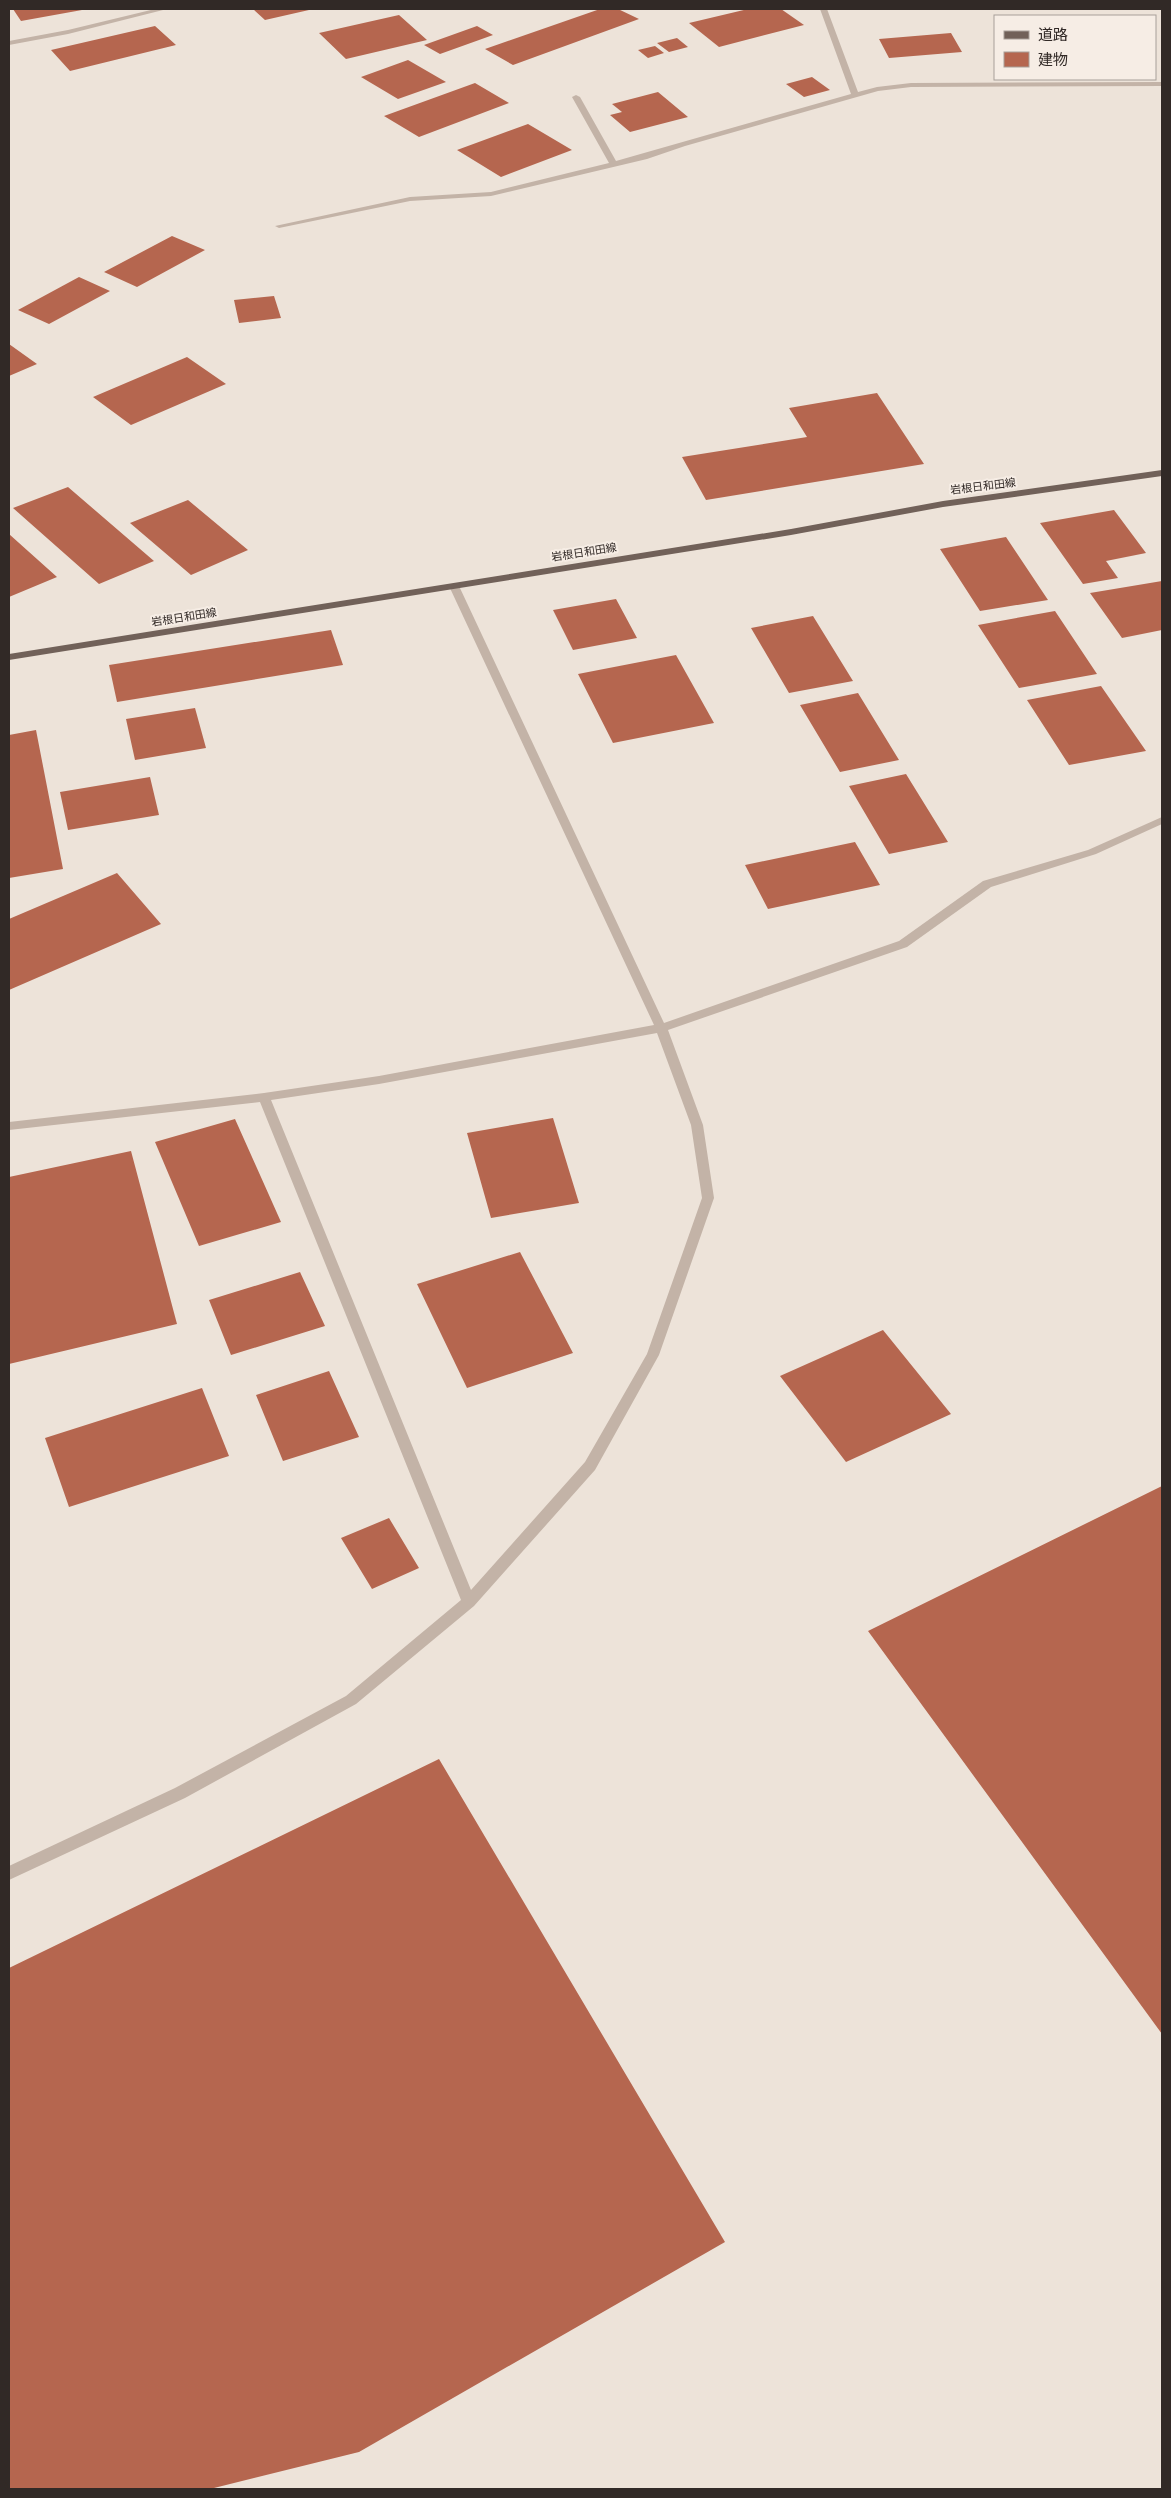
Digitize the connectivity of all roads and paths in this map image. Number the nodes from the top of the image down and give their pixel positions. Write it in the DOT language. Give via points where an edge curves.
graph roads {
  1 [pos="162,9"];
  2 [pos="823,9"];
  3 [pos="9,43"];
  4 [pos="1162,84"];
  5 [pos="856,96"];
  6 [pos="576,97"];
  7 [pos="614,164"];
  8 [pos="279,226"];
  9 [pos="1162,473"];
  10 [pos="454,586"];
  11 [pos="9,657"];
  12 [pos="1162,820"];
  13 [pos="661,1028"];
  14 [pos="264,1097"];
  15 [pos="9,1126"];
  16 [pos="469,1602"];
  17 [pos="9,1873"];
  1 -- 3 [label="street"];
  2 -- 5 [label="street"];
  4 -- 5 [label="street" via="911,85 877,89"];
  5 -- 7 [label="street"];
  6 -- 7 [label="street"];
  7 -- 8 [label="street" via="491,194 410,199"];
  9 -- 10 [label="main road, 岩根日和田線" via="943,504"];
  10 -- 11 [label="main road, 岩根日和田線"];
  10 -- 13 [label="street"];
  12 -- 13 [label="street" via="1092,852 987,884 903,944"];
  13 -- 14 [label="street" via="379,1080"];
  13 -- 16 [label="street" via="698,1125 708,1198 685,1267 653,1355 590,1466"];
  14 -- 15 [label="street"];
  14 -- 16 [label="street"];
  16 -- 17 [label="street" via="351,1700 180,1793"];
}
